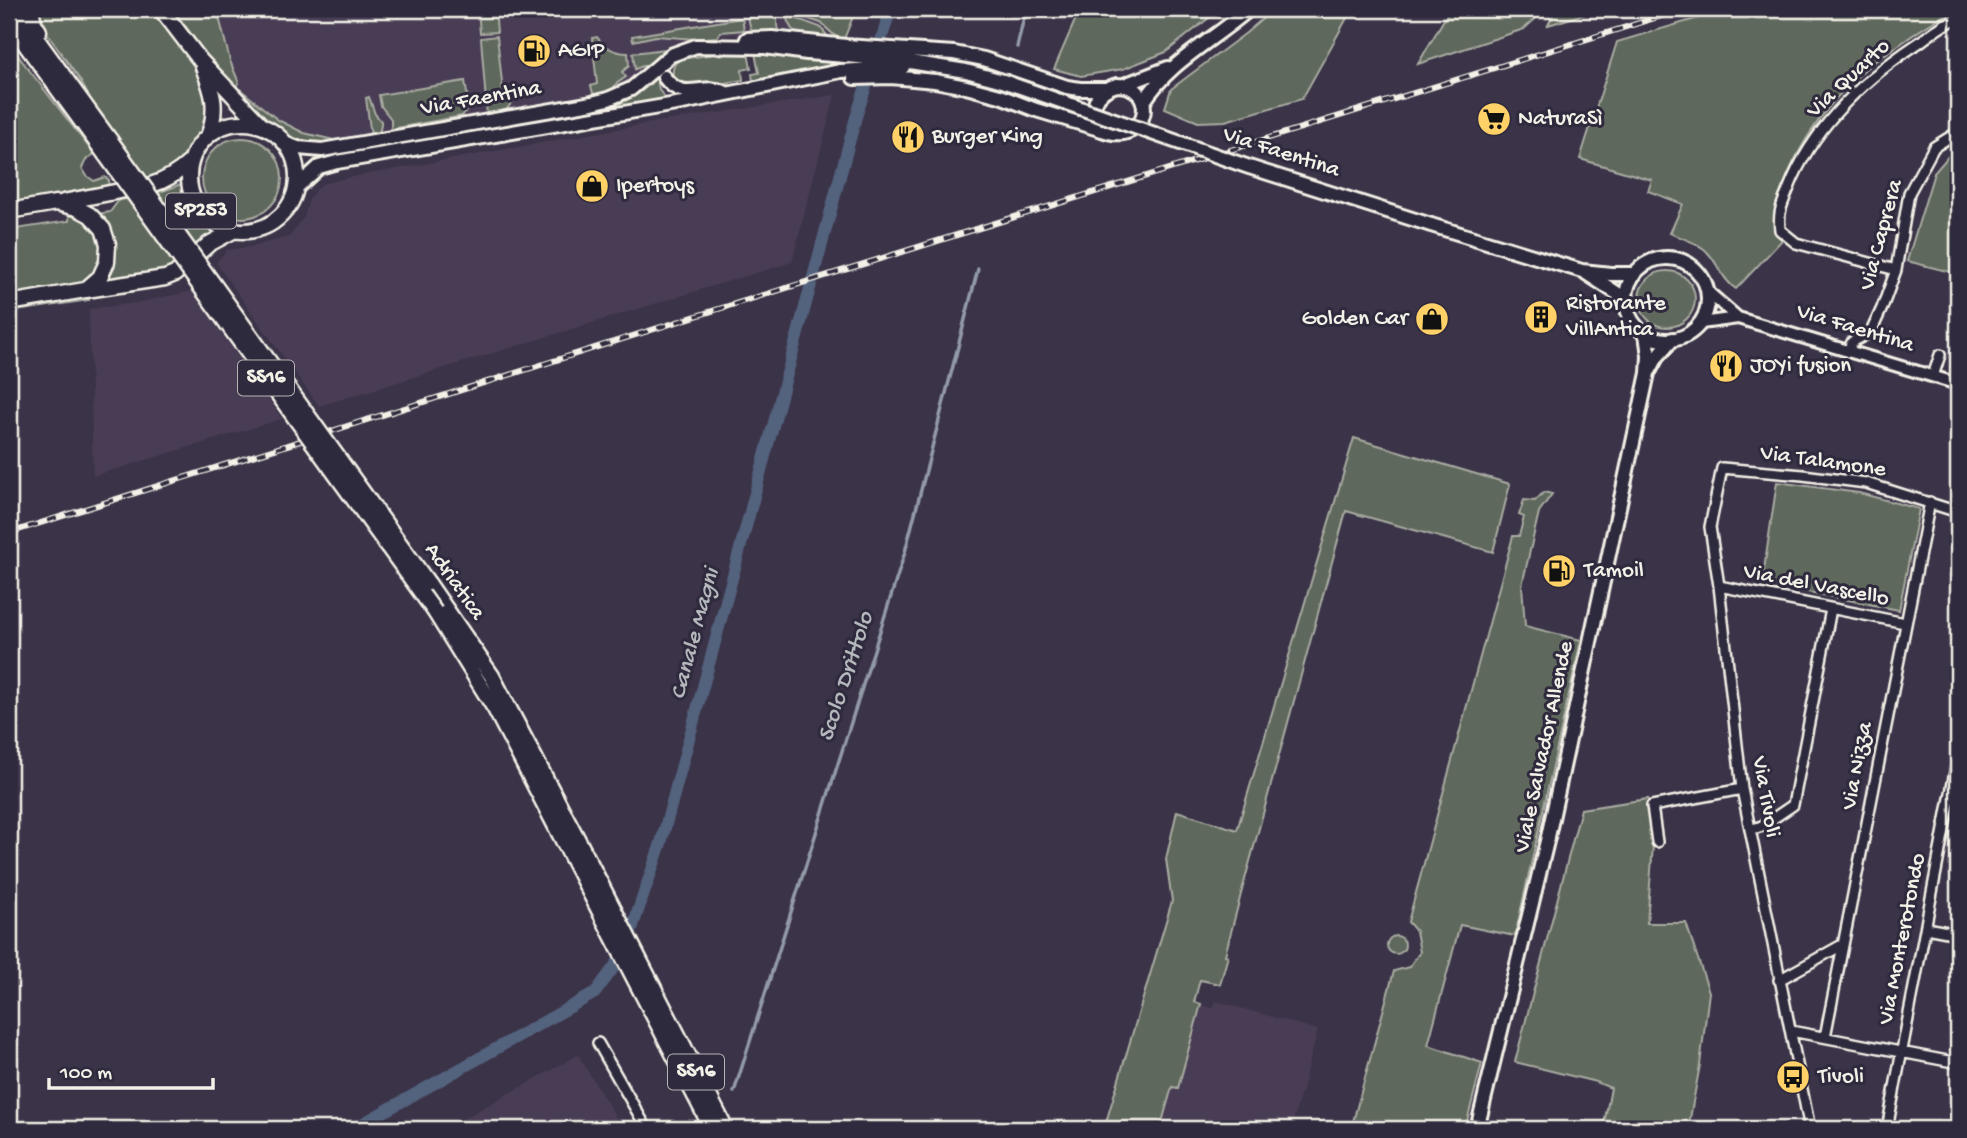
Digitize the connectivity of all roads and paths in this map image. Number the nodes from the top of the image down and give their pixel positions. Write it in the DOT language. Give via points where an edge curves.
graph roads {
  1 [pos="15,9"];
  2 [pos="31,9"];
  3 [pos="161,9"];
  4 [pos="1249,9"];
  5 [pos="1957,19"];
  6 [pos="9,22"];
  7 [pos="1958,30"];
  8 [pos="9,37"];
  9 [pos="671,55"];
  10 [pos="200,60"];
  11 [pos="896,63"];
  12 [pos="1178,63"];
  13 [pos="664,77"];
  14 [pos="1124,85"];
  15 [pos="1105,89"];
  16 [pos="728,94"];
  17 [pos="74,102"];
  18 [pos="682,103"];
  19 [pos="1143,103"];
  20 [pos="262,126"];
  21 [pos="1102,130"];
  22 [pos="1958,132"];
  23 [pos="209,134"];
  24 [pos="285,143"];
  25 [pos="190,162"];
  26 [pos="296,188"];
  27 [pos="56,203"];
  28 [pos="9,211"];
  29 [pos="233,231"];
  30 [pos="1896,270"];
  31 [pos="1582,271"];
  32 [pos="1634,274"];
  33 [pos="85,290"];
  34 [pos="1708,292"];
  35 [pos="1626,299"];
  36 [pos="9,303"];
  37 [pos="1738,318"];
  38 [pos="1701,323"];
  39 [pos="1646,334"];
  40 [pos="1673,340"];
  41 [pos="1848,352"];
  42 [pos="1940,355"];
  43 [pos="1648,373"];
  44 [pos="1933,376"];
  45 [pos="1958,384"];
  46 [pos="1722,468"];
  47 [pos="1930,502"];
  48 [pos="1958,512"];
  49 [pos="1719,586"];
  50 [pos="1831,609"];
  51 [pos="1905,623"];
  52 [pos="1958,756"];
  53 [pos="1742,789"];
  54 [pos="1751,830"];
  55 [pos="1657,842"];
  56 [pos="1926,928"];
  57 [pos="1958,934"];
  58 [pos="1842,945"];
  59 [pos="1779,980"];
  60 [pos="661,1017"];
  61 [pos="1791,1031"];
  62 [pos="1825,1037"];
  63 [pos="598,1043"];
  64 [pos="1901,1052"];
  65 [pos="1958,1063"];
  66 [pos="647,1129"];
  67 [pos="712,1129"];
  68 [pos="726,1129"];
  69 [pos="1477,1129"];
  70 [pos="1810,1129"];
  71 [pos="1887,1129"];
  1 -- 17 [label="main road, SS16"];
  2 -- 17 [label="main road" via="34,23 74,81"];
  3 -- 10 [label="main road"];
  4 -- 12 [label="main road"];
  5 -- 7 [label="street"];
  5 -- 30 [label="street, Via Quarto" via="1899,56 1829,120 1801,160 1779,214 1780,230 1796,243"];
  6 -- 17 [label="main road, SS16"];
  8 -- 17 [label="main road" via="44,81"];
  9 -- 11 [label="main road, Via Faentina / SP253" via="708,43 772,38"];
  9 -- 13 [label="main road"];
  9 -- 24 [label="main road, Via Faentina" via="631,89 592,103 322,150"];
  10 -- 20 [label="main road"];
  10 -- 23 [label="main road" via="214,98"];
  11 -- 15 [label="main road" via="954,53 1067,87"];
  11 -- 16 [label="main road, Via Faentina / SP253"];
  11 -- 21 [label="main road" via="935,81 1000,96"];
  11 -- 31 [label="main road, Via Faentina / SP253, bridge" via="966,71 1003,81 1248,167"];
  12 -- 14 [label="main road"];
  12 -- 19 [label="main road"];
  13 -- 16 [label="main road" via="686,93 716,89"];
  13 -- 18 [label="main road" via="670,93"];
  14 -- 15 [label="main road"];
  14 -- 19 [label="main road" via="1136,91"];
  15 -- 21 [label="main road" via="1093,109"];
  16 -- 18 [label="main road, Via Faentina / SP253"];
  17 -- 60 [label="main road, Adriatica / SS16, bridge" via="435,612 495,709"];
  18 -- 26 [label="main road, Via Faentina / SP253" via="337,162 319,167"];
  19 -- 21 [label="main road" via="1139,125 1131,132"];
  20 -- 23 [label="main road" via="244,122"];
  20 -- 24 [label="main road"];
  22 -- 30 [label="street, Via Caprera" via="1934,146 1909,193"];
  23 -- 25 [label="main road, SP253"];
  24 -- 26 [label="main road" via="295,161"];
  25 -- 27 [label="main road, SP253" via="172,177 151,185"];
  25 -- 29 [label="main road, SP253" via="190,192 196,206 206,218"];
  26 -- 29 [label="main road, SP253" via="289,206 271,224"];
  27 -- 28 [label="main road, SP253"];
  27 -- 33 [label="main road, SP253" via="90,215 103,229 108,244 100,277"];
  29 -- 33 [label="main road, SP253" via="165,278"];
  30 -- 41 [label="street, Via Caprera" via="1871,332 1852,342"];
  31 -- 32 [label="main road, Via Faentina / SP253"];
  31 -- 35 [label="main road, Via Faentina / SP253"];
  32 -- 34 [label="main road, SP253" via="1657,259 1684,261 1703,279"];
  32 -- 35 [label="main road"];
  33 -- 36 [label="main road, SP253"];
  34 -- 37 [label="street, Via Faentina / SP253"];
  34 -- 38 [label="main road"];
  35 -- 39 [label="main road" via="1635,325"];
  37 -- 38 [label="street, Via Faentina / SP253"];
  37 -- 41 [label="street, Via Faentina / SP253"];
  38 -- 40 [label="main road, SP253"];
  39 -- 40 [label="main road"];
  39 -- 43 [label="main road, Viale Salvador Allende"];
  40 -- 43 [label="main road, Viale Salvador Allende"];
  41 -- 44 [label="street, Via Faentina / SP253"];
  42 -- 44 [label="street"];
  43 -- 69 [label="main road, Viale Salvador Allende" via="1548,837"];
  44 -- 45 [label="street, Via Faentina / SP253"];
  46 -- 47 [label="street, Via Talamone" via="1866,483"];
  46 -- 49 [label="street, Via Tivoli" via="1710,527"];
  47 -- 48 [label="street, Via Talamone"];
  47 -- 51 [label="street, Via Nizza"];
  49 -- 50 [label="street, Via del Vascello"];
  49 -- 53 [label="street, Via Tivoli"];
  50 -- 51 [label="street, Via del Vascello"];
  50 -- 54 [label="street" via="1793,804"];
  51 -- 58 [label="street, Via Nizza"];
  52 -- 56 [label="street, Via Monterotondo"];
  53 -- 54 [label="street, Via Tivoli"];
  53 -- 55 [label="street" via="1652,806"];
  54 -- 59 [label="street, Via Tivoli"];
  56 -- 57 [label="street"];
  56 -- 64 [label="street, Via Monterotondo"];
  58 -- 59 [label="street"];
  58 -- 62 [label="street, Via Nizza"];
  59 -- 61 [label="street, Via Tivoli"];
  60 -- 67 [label="main road, Adriatica / SS16"];
  60 -- 68 [label="main road, Adriatica / SS16"];
  61 -- 62 [label="street"];
  61 -- 70 [label="street, Via Tivoli"];
  62 -- 64 [label="street"];
  63 -- 66 [label="street"];
  64 -- 65 [label="street"];
  64 -- 71 [label="street, Via Monterotondo"];
}
